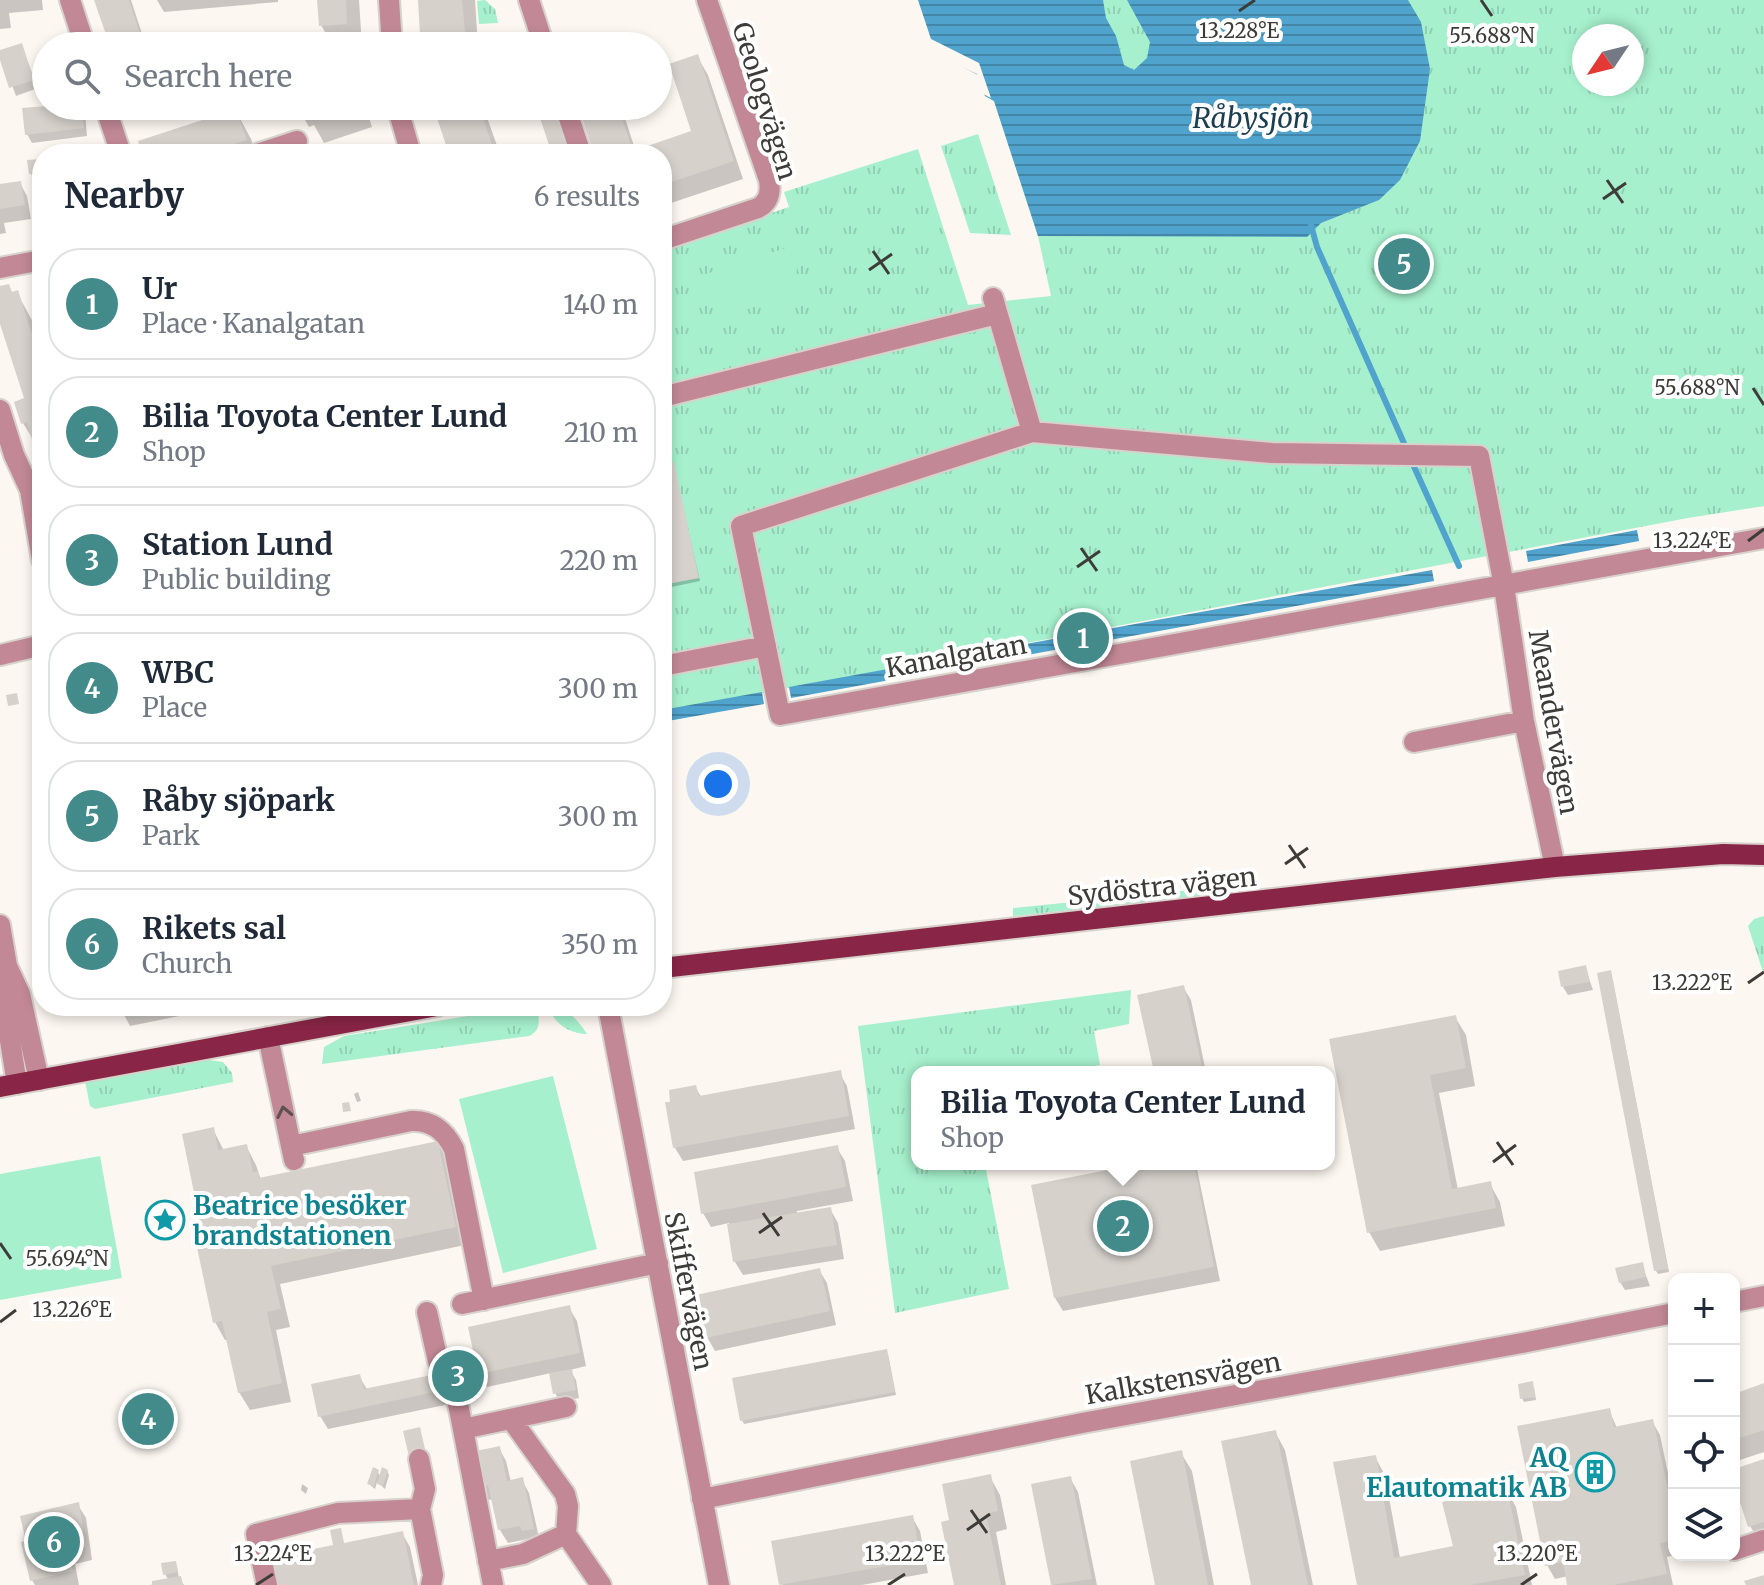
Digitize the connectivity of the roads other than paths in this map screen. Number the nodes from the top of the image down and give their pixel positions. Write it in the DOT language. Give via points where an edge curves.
graph roads {
  1 [pos="70,0"];
  2 [pos="389,0"];
  3 [pos="529,0"];
  4 [pos="707,0"];
  5 [pos="80,32"];
  6 [pos="391,32"];
  7 [pos="539,32"];
  8 [pos="110,120"];
  9 [pos="401,120"];
  10 [pos="570,120"];
  11 [pos="297,141"];
  12 [pos="118,144"];
  13 [pos="288,144"];
  14 [pos="408,144"];
  15 [pos="578,144"];
  16 [pos="672,237"];
  17 [pos="32,262"];
  18 [pos="0,268"];
  19 [pos="672,394"];
  20 [pos="0,410"];
  21 [pos="1032,432"];
  22 [pos="7,456"];
  23 [pos="32,502"];
  24 [pos="1764,538"];
  25 [pos="1504,586"];
  26 [pos="32,647"];
  27 [pos="0,655"];
  28 [pos="767,655"];
  29 [pos="672,665"];
  30 [pos="1524,721"];
  31 [pos="1414,742"];
  32 [pos="1764,855"];
  33 [pos="1555,867"];
  34 [pos="0,925"];
  35 [pos="7,966"];
  36 [pos="672,967"];
  37 [pos="382,1016"];
  38 [pos="610,1016"];
  39 [pos="268,1037"];
  40 [pos="39,1080"];
  41 [pos="8,1085"];
  42 [pos="658,1263"];
  43 [pos="1764,1296"];
  44 [pos="484,1300"];
  45 [pos="1740,1301"];
  46 [pos="462,1304"];
  47 [pos="427,1312"];
  48 [pos="1668,1314"];
  49 [pos="566,1407"];
  50 [pos="511,1419"];
  51 [pos="463,1429"];
  52 [pos="419,1459"];
  53 [pos="702,1499"];
  54 [pos="420,1509"];
  55 [pos="566,1534"];
  56 [pos="1764,1540"];
  57 [pos="1740,1548"];
  58 [pos="488,1561"];
  59 [pos="267,1585"];
  60 [pos="431,1585"];
  61 [pos="493,1585"];
  62 [pos="601,1585"];
  63 [pos="719,1585"];
  1 -- 5 [label="street"];
  2 -- 6 [label="street"];
  3 -- 7 [label="street"];
  4 -- 16 [label="street, Geologvägen" via="770,194 758,208"];
  8 -- 12 [label="street"];
  9 -- 14 [label="street"];
  10 -- 15 [label="street"];
  11 -- 13 [label="street"];
  17 -- 18 [label="street"];
  19 -- 21 [label="street" via="995,306"];
  20 -- 22 [label="street"];
  21 -- 25 [label="street, Meandervägen" via="1272,453 1479,456"];
  21 -- 28 [label="street, Kanalgatan" via="741,526"];
  22 -- 23 [label="street"];
  24 -- 25 [label="street, Kanalgatan"];
  25 -- 28 [label="street, Kanalgatan" via="780,715"];
  25 -- 30 [label="street, Meandervägen"];
  26 -- 27 [label="street"];
  28 -- 29 [label="street"];
  30 -- 31 [label="street"];
  30 -- 33 [label="street, Meandervägen"];
  32 -- 33 [label="main road, Sydöstra vägen"];
  33 -- 36 [label="main road, Sydöstra vägen"];
  34 -- 35 [label="street"];
  35 -- 40 [label="street" via="20,994"];
  35 -- 41 [label="street" via="3,997"];
  37 -- 39 [label="main road"];
  38 -- 42 [label="street, Skiffervägen"];
  39 -- 40 [label="main road"];
  44 -- 39 [label="street, one-way" via="448,1137 411,1121 292,1153"];
  40 -- 41 [label="main road"];
  42 -- 44 [label="street"];
  42 -- 53 [label="street, Skiffervägen"];
  43 -- 45 [label="street"];
  44 -- 46 [label="street"];
  47 -- 51 [label="street"];
  48 -- 53 [label="street, Kalkstensvägen"];
  49 -- 50 [label="street"];
  50 -- 51 [label="street"];
  50 -- 55 [label="street" via="565,1494"];
  51 -- 58 [label="street"];
  52 -- 54 [label="street" via="425,1489"];
  53 -- 63 [label="street, Skiffervägen"];
  54 -- 59 [label="street" via="338,1513 256,1534"];
  54 -- 60 [label="street"];
  55 -- 58 [label="street" via="523,1554"];
  55 -- 62 [label="street"];
  56 -- 57 [label="street"];
  58 -- 61 [label="street"];
}
